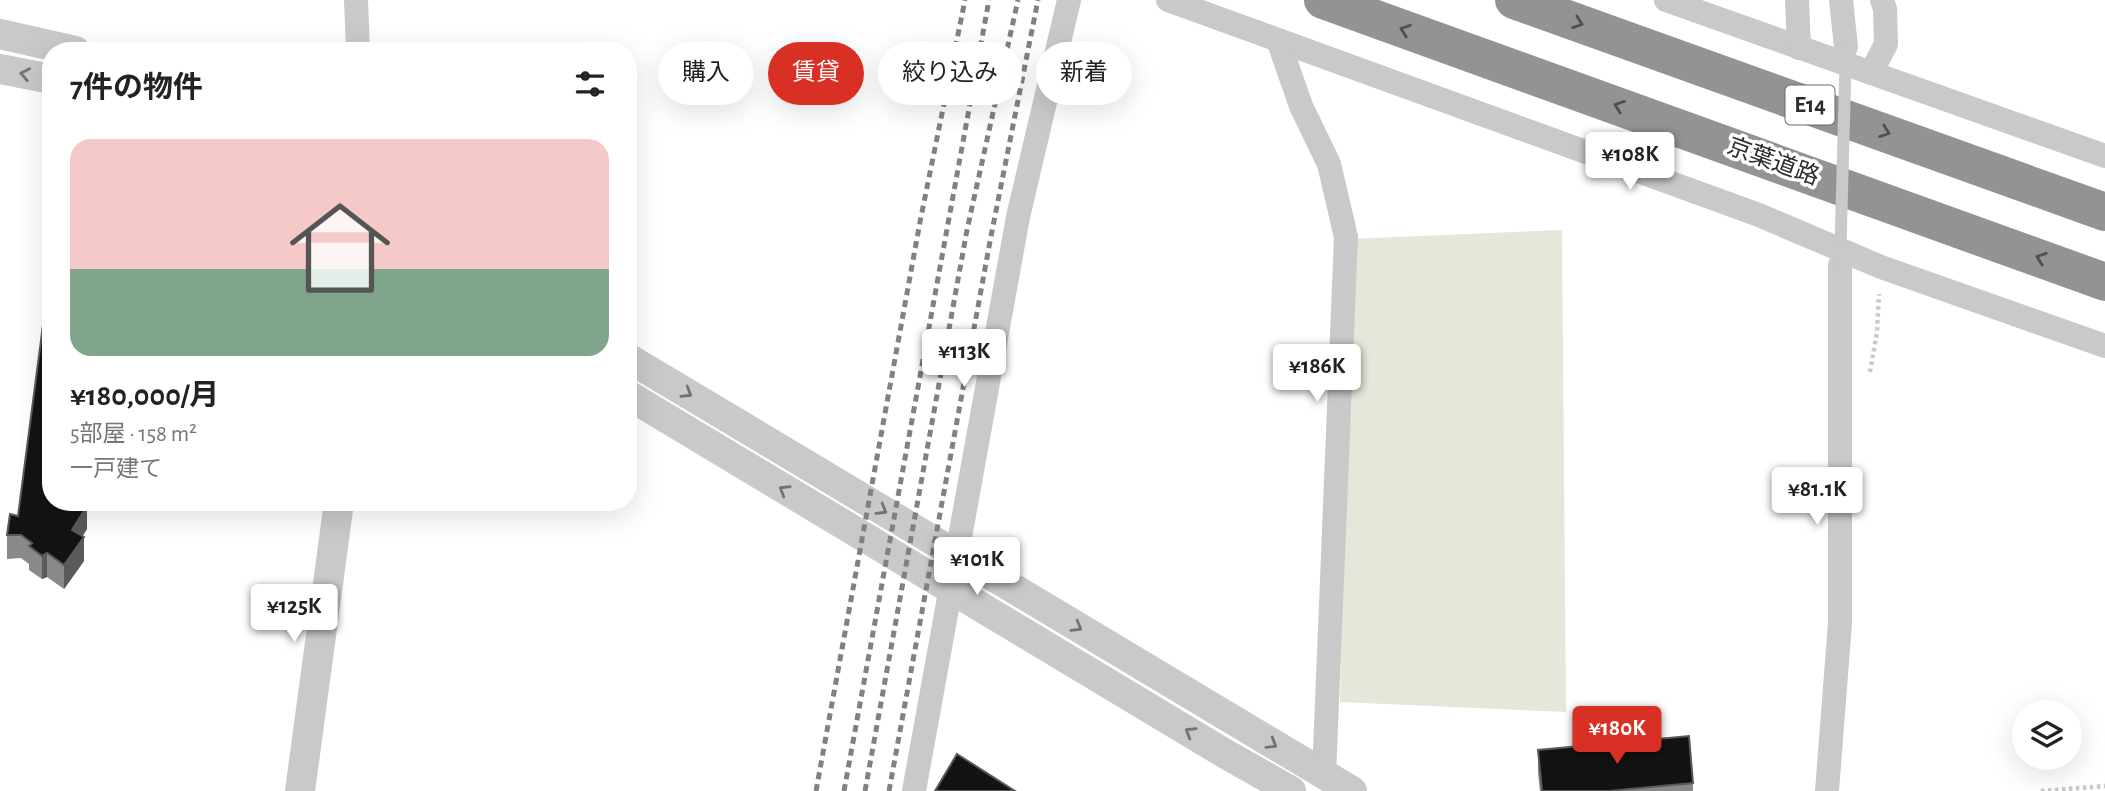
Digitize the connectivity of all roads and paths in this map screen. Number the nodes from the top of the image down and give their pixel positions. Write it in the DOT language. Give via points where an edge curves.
graph roads {
  1 [pos="356,0"];
  2 [pos="1069,0"];
  3 [pos="1168,0"];
  4 [pos="1323,0"];
  5 [pos="1514,0"];
  6 [pos="1666,0"];
  7 [pos="1797,0"];
  8 [pos="1841,0"];
  9 [pos="1882,0"];
  10 [pos="0,34"];
  11 [pos="1278,40"];
  12 [pos="358,42"];
  13 [pos="42,44"];
  14 [pos="1846,47"];
  15 [pos="1799,48"];
  16 [pos="0,69"];
  17 [pos="1871,73"];
  18 [pos="42,77"];
  19 [pos="2105,156"];
  20 [pos="2105,212"];
  21 [pos="1840,265"];
  22 [pos="2105,282"];
  23 [pos="2105,346"];
  24 [pos="637,363"];
  25 [pos="637,400"];
  26 [pos="338,511"];
  27 [pos="957,555"];
  28 [pos="951,589"];
  29 [pos="1324,775"];
  30 [pos="2105,786"];
  31 [pos="300,791"];
  32 [pos="914,791"];
  33 [pos="1291,791"];
  34 [pos="1352,791"];
  35 [pos="1827,791"];
  36 [pos="2041,791"];
  1 -- 12 [label="street"];
  2 -- 27 [label="street" via="1018,217"];
  3 -- 11 [label="street"];
  22 -- 4 [label="highway, 京葉道路, one-way"];
  5 -- 20 [label="highway, E14, one-way"];
  6 -- 15 [label="street"];
  7 -- 15 [label="street"];
  8 -- 14 [label="street"];
  9 -- 17 [label="street" via="1886,44"];
  10 -- 13 [label="street"];
  11 -- 23 [label="street" via="1759,215 1881,267"];
  11 -- 29 [label="street" via="1301,106 1329,164 1346,237"];
  14 -- 21 [label="lane, bridge"];
  15 -- 17 [label="street"];
  18 -- 16 [label="street, one-way"];
  17 -- 19 [label="street"];
  21 -- 35 [label="street" via="1839,623"];
  24 -- 27 [label="street, one-way"];
  28 -- 25 [label="street, one-way"];
  26 -- 31 [label="street"];
  27 -- 28 [label="street"];
  27 -- 29 [label="street, one-way"];
  28 -- 32 [label="street"];
  33 -- 28 [label="street, one-way"];
  29 -- 34 [label="street"];
  30 -- 36 [label="path"];
}
